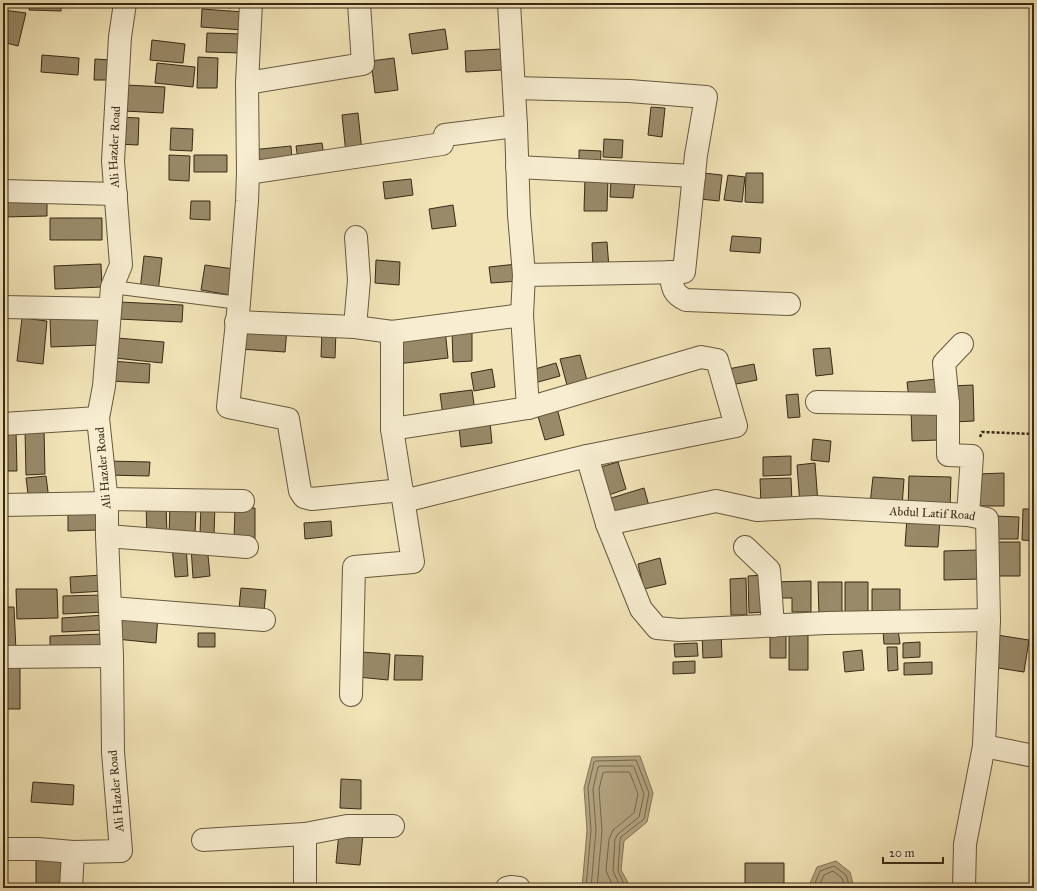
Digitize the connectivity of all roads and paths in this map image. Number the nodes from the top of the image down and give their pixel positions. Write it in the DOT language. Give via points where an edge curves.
graph roads {
  1 [pos="125,3"];
  2 [pos="251,3"];
  3 [pos="359,3"];
  4 [pos="508,3"];
  5 [pos="247,83"];
  6 [pos="514,88"];
  7 [pos="516,126"];
  8 [pos="517,167"];
  9 [pos="248,173"];
  10 [pos="694,176"];
  11 [pos="3,192"];
  12 [pos="116,194"];
  13 [pos="356,237"];
  14 [pos="670,272"];
  15 [pos="524,275"];
  16 [pos="112,287"];
  17 [pos="789,304"];
  18 [pos="3,307"];
  19 [pos="110,309"];
  20 [pos="237,312"];
  21 [pos="522,315"];
  22 [pos="355,327"];
  23 [pos="392,332"];
  24 [pos="962,344"];
  25 [pos="817,402"];
  26 [pos="948,404"];
  27 [pos="528,408"];
  28 [pos="98,418"];
  29 [pos="3,424"];
  30 [pos="392,429"];
  31 [pos="1034,434"];
  32 [pos="587,456"];
  33 [pos="972,456"];
  34 [pos="403,495"];
  35 [pos="106,501"];
  36 [pos="243,501"];
  37 [pos="3,505"];
  38 [pos="968,515"];
  39 [pos="607,524"];
  40 [pos="107,536"];
  41 [pos="247,547"];
  42 [pos="745,547"];
  43 [pos="111,608"];
  44 [pos="264,620"];
  45 [pos="989,620"];
  46 [pos="772,626"];
  47 [pos="112,656"];
  48 [pos="3,657"];
  49 [pos="351,695"];
  50 [pos="984,746"];
  51 [pos="1034,756"];
  52 [pos="393,826"];
  53 [pos="305,834"];
  54 [pos="203,840"];
  55 [pos="3,849"];
  56 [pos="73,852"];
  57 [pos="71,888"];
  58 [pos="305,888"];
  59 [pos="507,888"];
  60 [pos="519,888"];
  61 [pos="964,888"];
  1 -- 12 [label="street, Ali Hazder Road" via="120,38 113,161"];
  2 -- 5 [label="street"];
  3 -- 5 [label="street" via="363,64"];
  4 -- 6 [label="street"];
  5 -- 9 [label="street"];
  6 -- 7 [label="street"];
  6 -- 10 [label="street" via="629,91 706,97"];
  7 -- 8 [label="street"];
  7 -- 9 [label="street" via="445,135 442,144"];
  8 -- 10 [label="street"];
  8 -- 15 [label="street"];
  9 -- 20 [label="street"];
  10 -- 14 [label="street" via="684,272"];
  11 -- 12 [label="street"];
  12 -- 16 [label="street, Ali Hazder Road" via="121,265"];
  13 -- 22 [label="street" via="359,280"];
  14 -- 15 [label="street"];
  14 -- 17 [label="street" via="677,296 686,300"];
  15 -- 21 [label="street"];
  16 -- 19 [label="street, Ali Hazder Road"];
  16 -- 20 [label="lane"];
  18 -- 19 [label="street"];
  19 -- 28 [label="street, Ali Hazder Road" via="104,386"];
  20 -- 22 [label="street"];
  20 -- 34 [label="street" via="228,407 288,419 300,491 304,498"];
  21 -- 23 [label="street"];
  21 -- 27 [label="street"];
  22 -- 23 [label="street"];
  23 -- 30 [label="street"];
  24 -- 26 [label="street" via="944,363"];
  25 -- 26 [label="street"];
  26 -- 33 [label="street" via="948,455"];
  27 -- 30 [label="street"];
  27 -- 32 [label="street" via="701,357 717,360 736,426"];
  28 -- 29 [label="street"];
  28 -- 35 [label="street, Ali Hazder Road"];
  30 -- 34 [label="street"];
  31 -- 33 [label="path" via="982,432"];
  32 -- 34 [label="street"];
  32 -- 39 [label="street"];
  33 -- 38 [label="street"];
  34 -- 49 [label="street" via="413,562 354,567"];
  35 -- 36 [label="street"];
  35 -- 37 [label="street"];
  35 -- 40 [label="street, Ali Hazder Road"];
  38 -- 39 [label="street, Abdul Latif Road" via="815,506 757,510 716,501"];
  38 -- 45 [label="street, Abdul Latif Road" via="987,519"];
  39 -- 46 [label="street" via="641,609 657,628 679,630"];
  40 -- 41 [label="street"];
  40 -- 43 [label="street, Ali Hazder Road"];
  42 -- 46 [label="street" via="769,570"];
  43 -- 44 [label="street"];
  43 -- 47 [label="street, Ali Hazder Road"];
  45 -- 46 [label="street"];
  45 -- 50 [label="street, Abdul Latif Road"];
  47 -- 48 [label="street"];
  47 -- 56 [label="street, Ali Hazder Road" via="113,752 121,851"];
  50 -- 51 [label="street"];
  50 -- 61 [label="street, Abdul Latif Road" via="965,844"];
  52 -- 53 [label="street" via="347,826"];
  53 -- 54 [label="street"];
  53 -- 58 [label="street"];
  55 -- 56 [label="street"];
  56 -- 57 [label="street"];
  59 -- 60 [label="street"];
}
